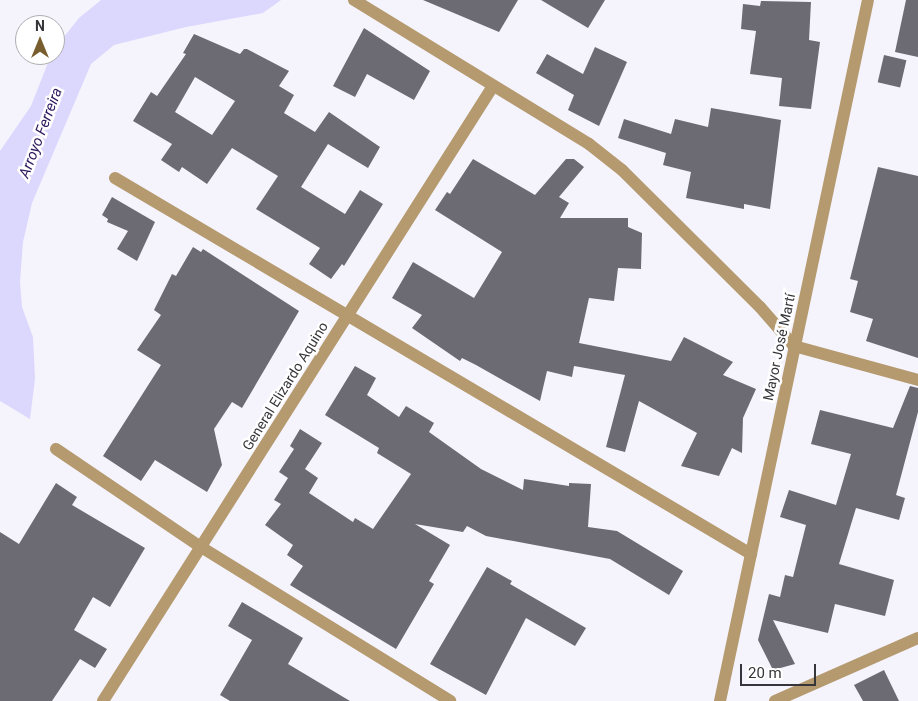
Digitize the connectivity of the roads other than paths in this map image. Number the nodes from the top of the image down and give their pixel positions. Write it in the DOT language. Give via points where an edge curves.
graph roads {
  1 [pos="354,0"];
  2 [pos="868,0"];
  3 [pos="493,86"];
  4 [pos="115,178"];
  5 [pos="347,317"];
  6 [pos="794,346"];
  7 [pos="918,380"];
  8 [pos="56,449"];
  9 [pos="201,546"];
  10 [pos="751,554"];
  11 [pos="918,638"];
  12 [pos="103,701"];
  13 [pos="450,701"];
  14 [pos="720,701"];
  15 [pos="775,701"];
  1 -- 3 [label="street"];
  2 -- 6 [label="street, Mayor José Martí"];
  3 -- 5 [label="street, General Elizardo Aquino"];
  3 -- 6 [label="street" via="589,144 622,170 760,307"];
  4 -- 5 [label="street"];
  5 -- 9 [label="street, General Elizardo Aquino"];
  5 -- 10 [label="street"];
  6 -- 7 [label="street"];
  6 -- 10 [label="street, Mayor José Martí"];
  8 -- 9 [label="street"];
  9 -- 12 [label="street, General Elizardo Aquino"];
  9 -- 13 [label="street"];
  10 -- 14 [label="street, Mayor José Martí"];
  11 -- 15 [label="street"];
}
